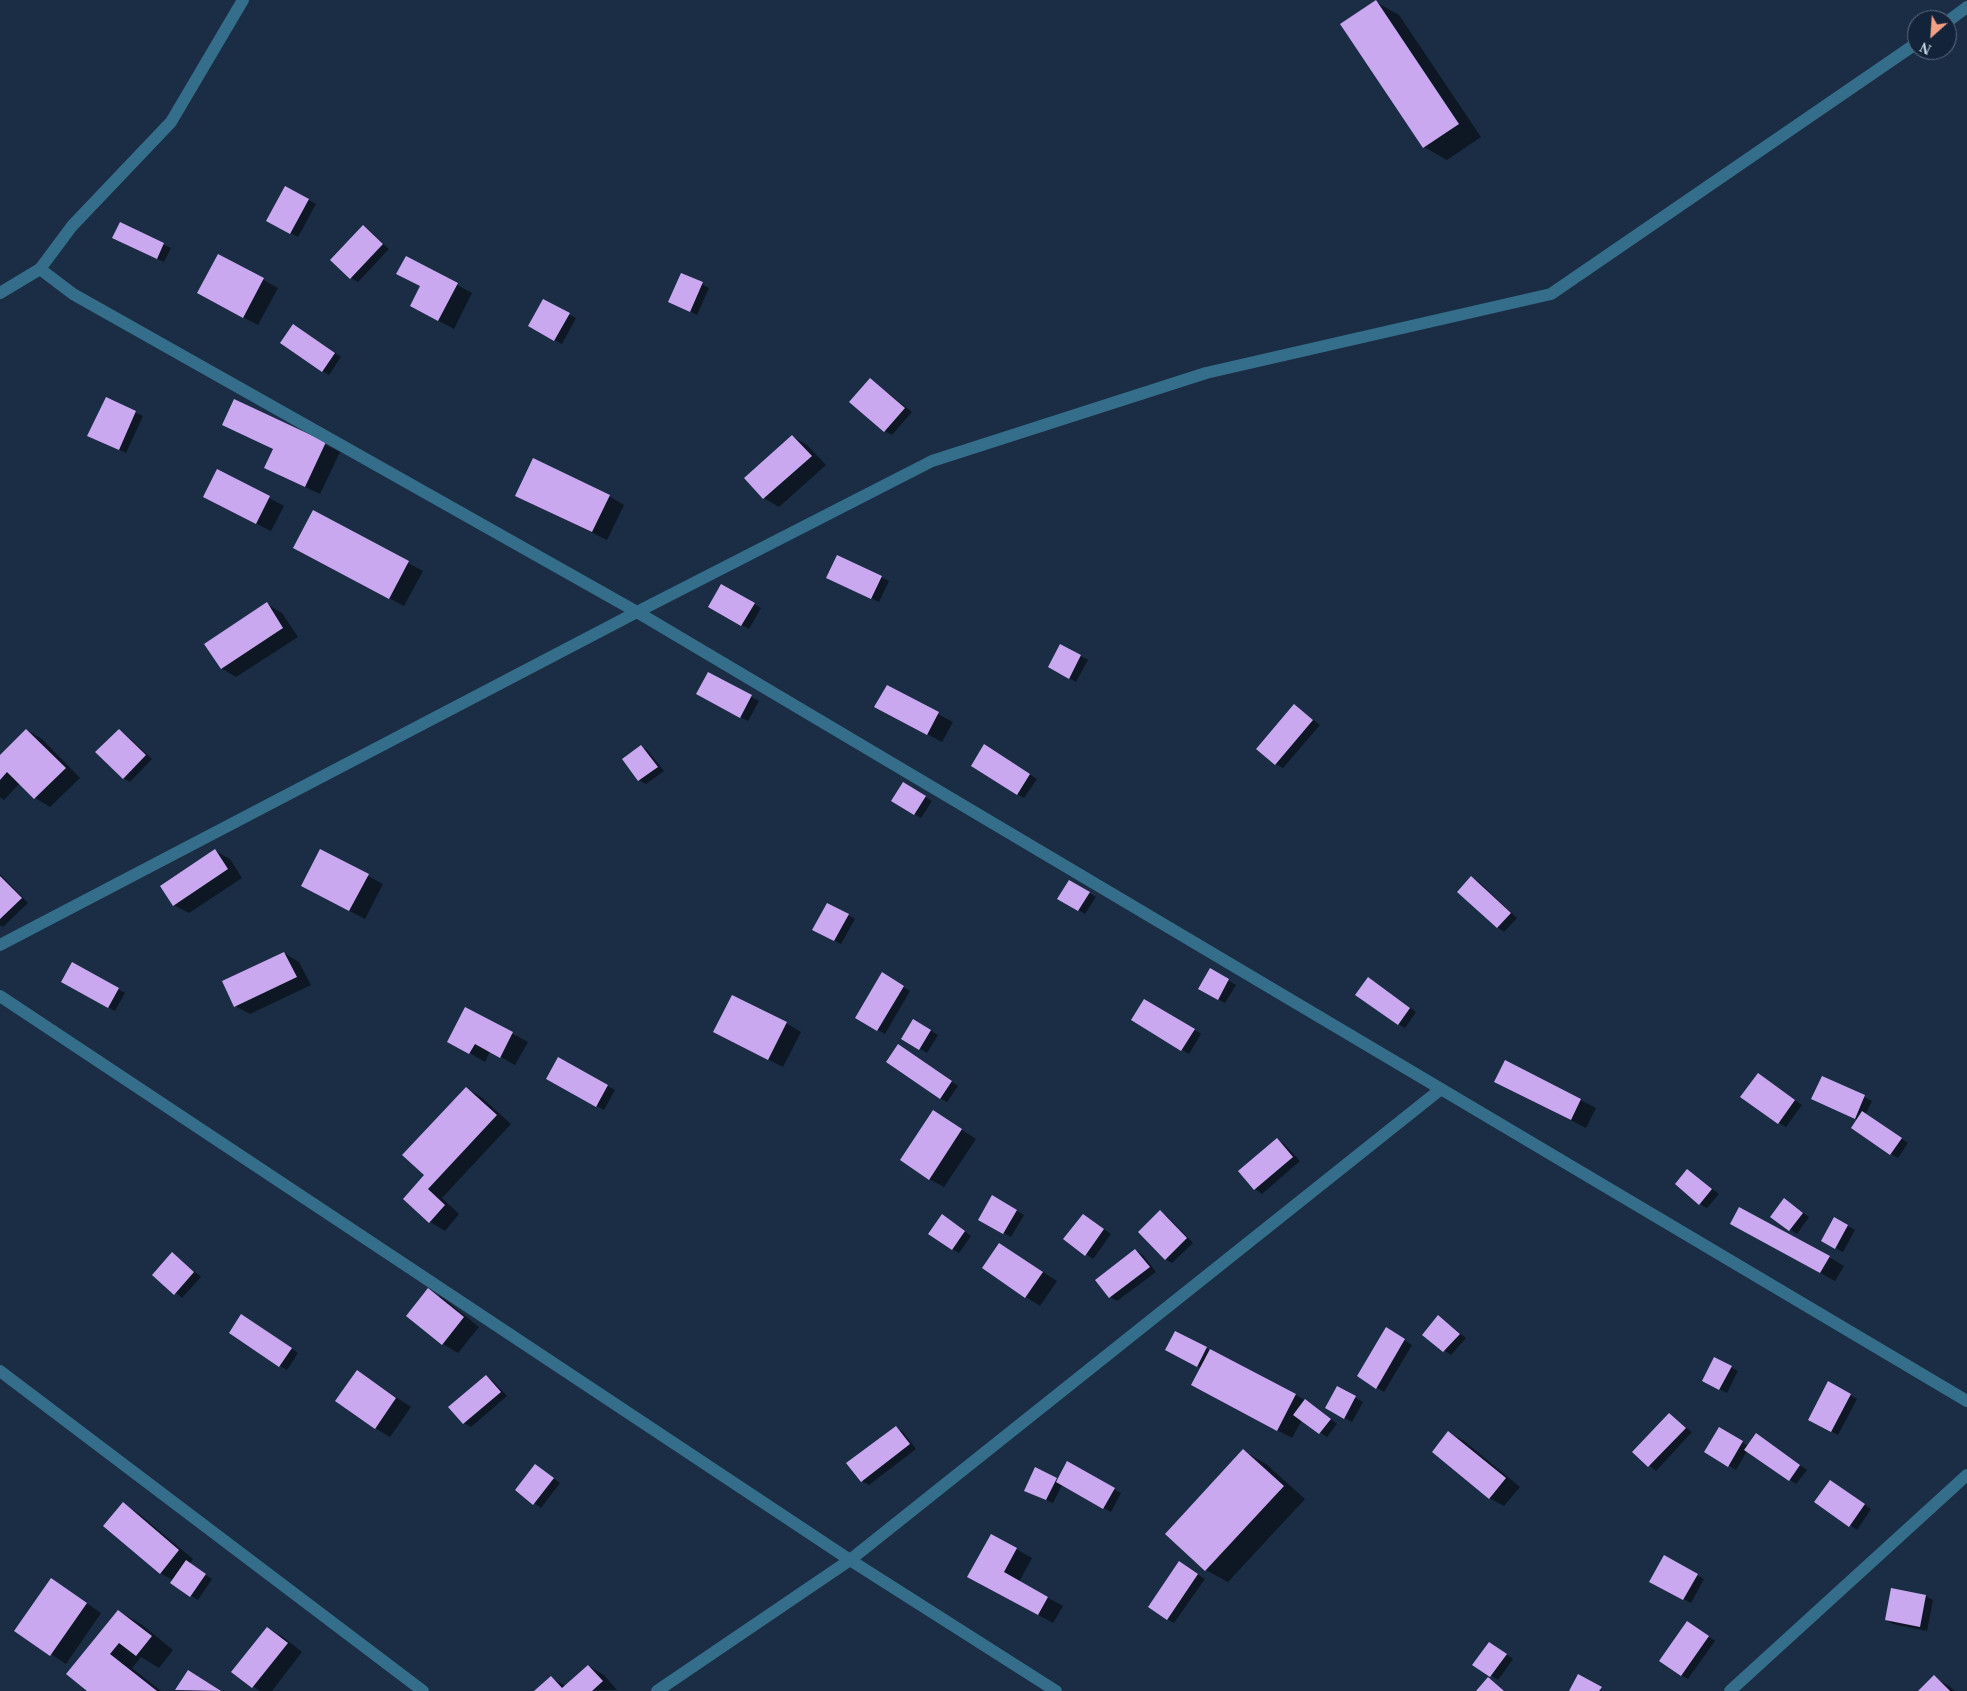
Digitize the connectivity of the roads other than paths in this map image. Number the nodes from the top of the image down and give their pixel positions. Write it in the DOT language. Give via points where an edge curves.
graph roads {
  1 [pos="243,0"];
  2 [pos="1907,50"];
  3 [pos="40,269"];
  4 [pos="0,293"];
  5 [pos="637,612"];
  6 [pos="0,945"];
  7 [pos="0,996"];
  8 [pos="1441,1089"];
  9 [pos="0,1371"];
  10 [pos="1967,1401"];
  11 [pos="1967,1475"];
  12 [pos="850,1560"];
  13 [pos="423,1691"];
  14 [pos="657,1691"];
  15 [pos="1056,1691"];
  16 [pos="1730,1691"];
  1 -- 3 [label="street" via="171,122 72,226"];
  2 -- 5 [label="street" via="1551,294 1206,373 932,461"];
  3 -- 4 [label="street"];
  3 -- 5 [label="street" via="73,294"];
  5 -- 6 [label="street"];
  5 -- 8 [label="street"];
  7 -- 12 [label="street"];
  8 -- 10 [label="street"];
  8 -- 12 [label="street"];
  9 -- 13 [label="street"];
  11 -- 16 [label="street"];
  12 -- 14 [label="street"];
  12 -- 15 [label="street"];
}
